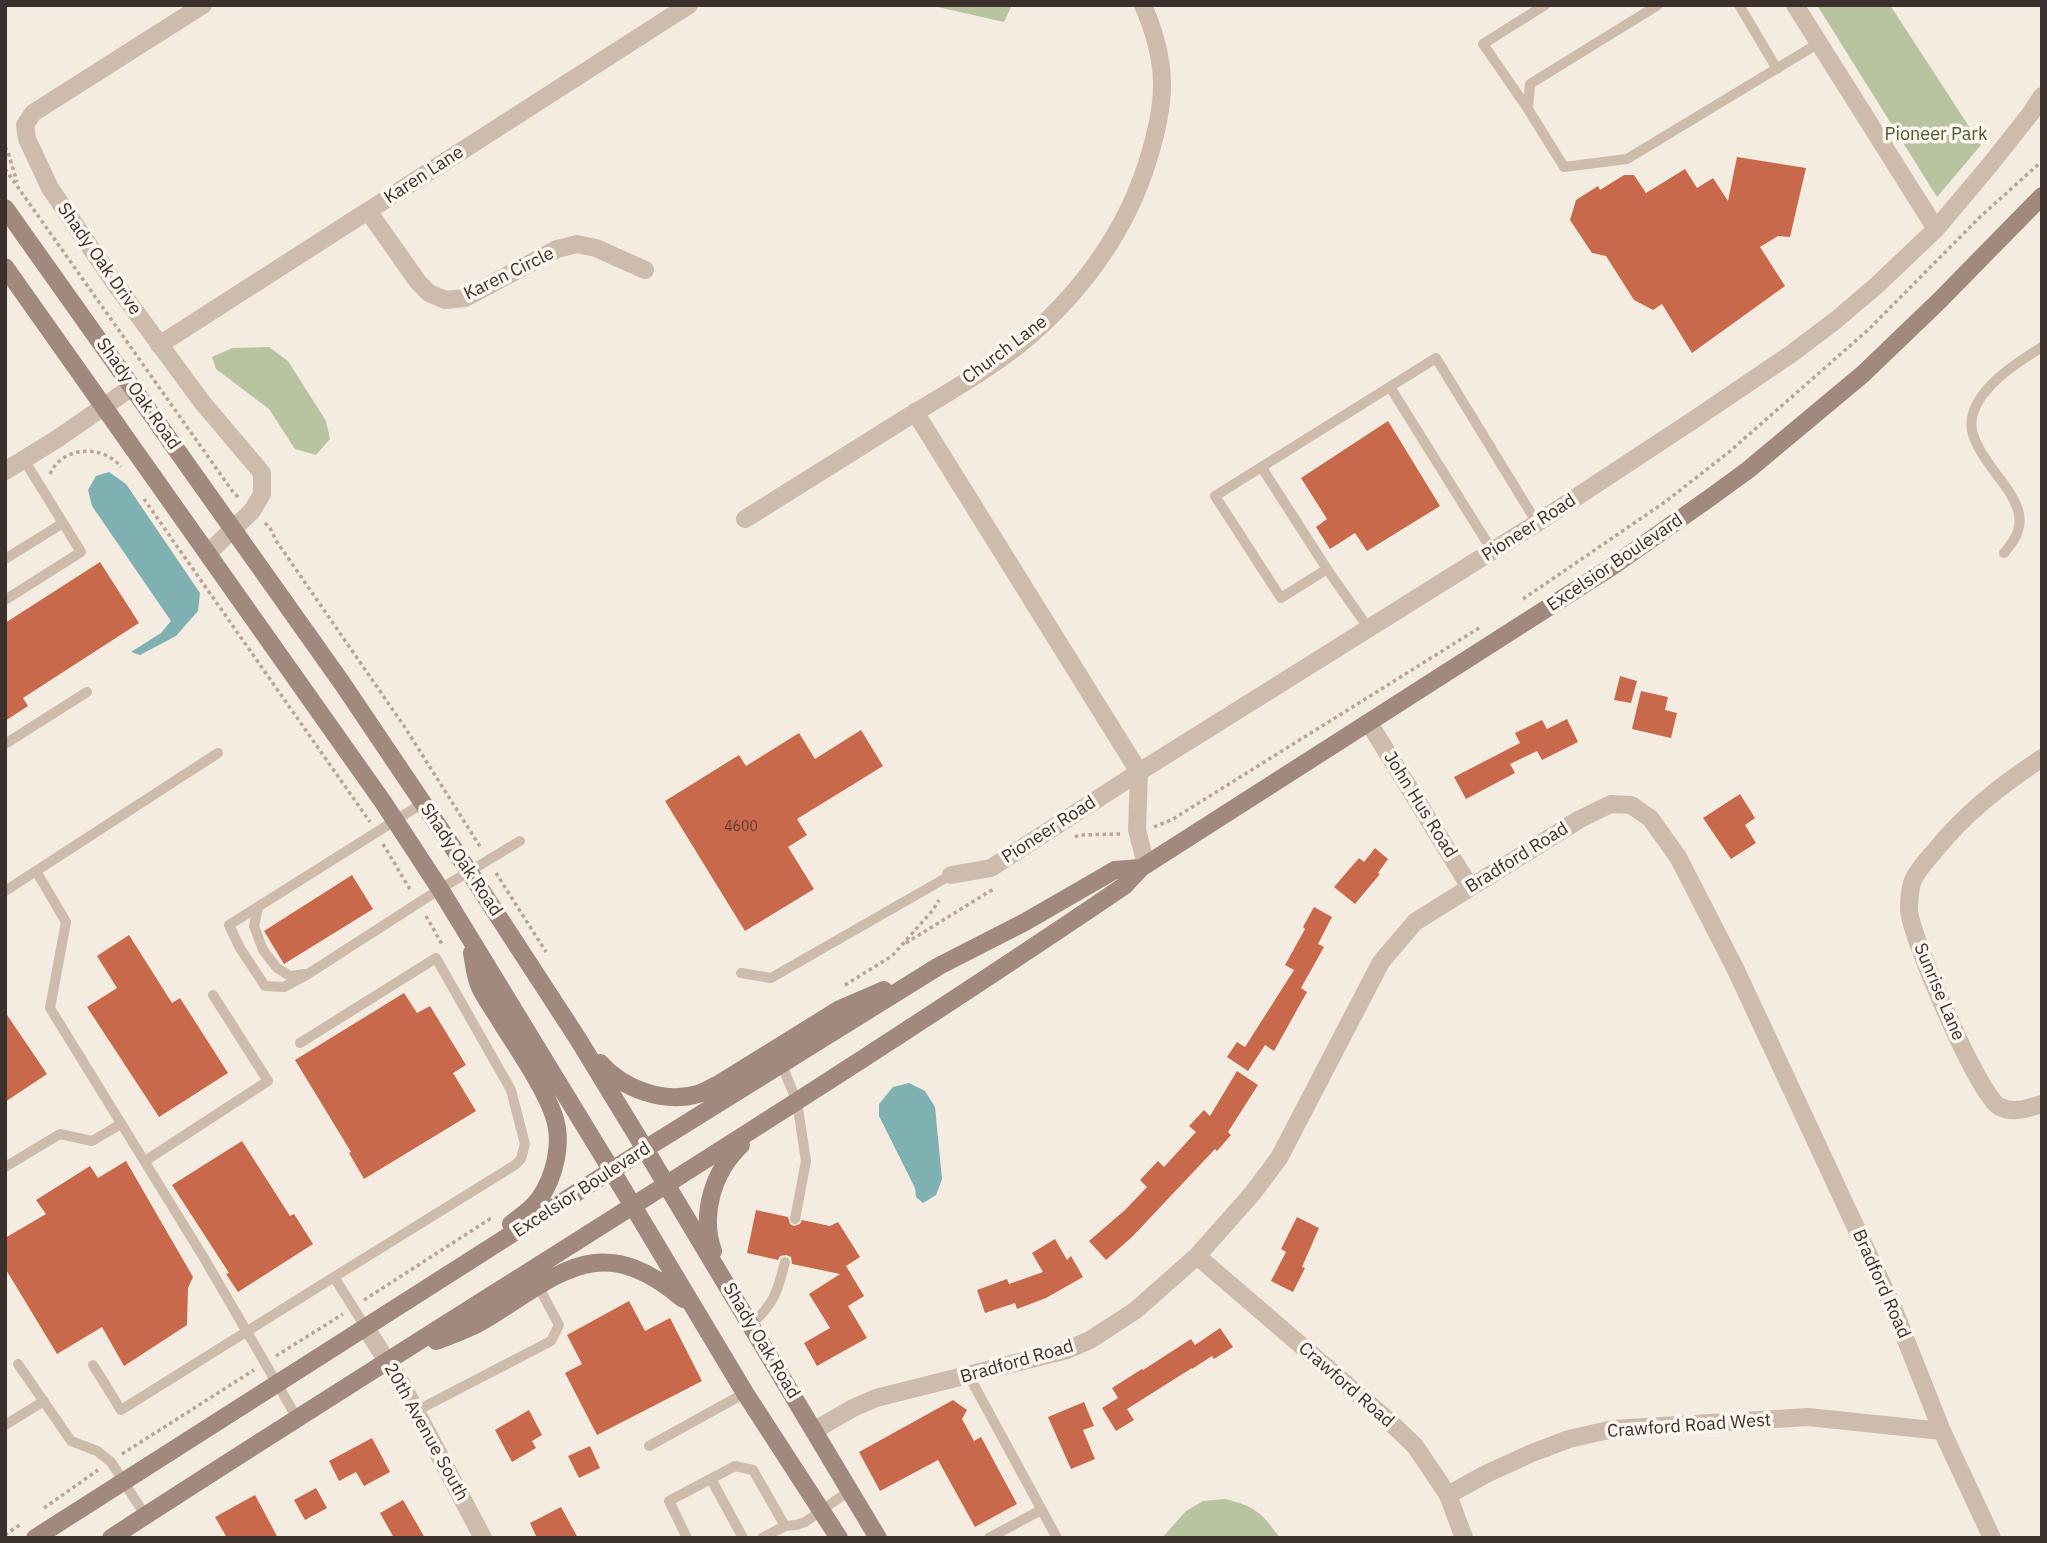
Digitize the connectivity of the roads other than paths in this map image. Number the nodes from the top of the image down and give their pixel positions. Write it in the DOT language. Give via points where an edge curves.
graph roads {
  1 [pos="202,5"];
  2 [pos="689,5"];
  3 [pos="1143,5"];
  4 [pos="1545,5"];
  5 [pos="1658,5"];
  6 [pos="1739,5"];
  7 [pos="1795,5"];
  8 [pos="1819,43"];
  9 [pos="1777,69"];
  10 [pos="2042,96"];
  11 [pos="1528,108"];
  12 [pos="2037,117"];
  13 [pos="2042,197"];
  14 [pos="5,208"];
  15 [pos="368,211"];
  16 [pos="1936,229"];
  17 [pos="5,267"];
  18 [pos="645,270"];
  19 [pos="159,345"];
  20 [pos="2042,347"];
  21 [pos="132,387"];
  22 [pos="1390,387"];
  23 [pos="104,407"];
  24 [pos="915,412"];
  25 [pos="24,460"];
  26 [pos="1262,468"];
  27 [pos="5,471"];
  28 [pos="745,519"];
  29 [pos="63,523"];
  30 [pos="1537,523"];
  31 [pos="233,529"];
  32 [pos="1493,552"];
  33 [pos="208,553"];
  34 [pos="2004,553"];
  35 [pos="5,559"];
  36 [pos="1327,569"];
  37 [pos="5,600"];
  38 [pos="1369,629"];
  39 [pos="87,692"];
  40 [pos="1369,723"];
  41 [pos="5,744"];
  42 [pos="218,753"];
  43 [pos="2042,758"];
  44 [pos="1139,772"];
  45 [pos="423,803"];
  46 [pos="395,821"];
  47 [pos="520,841"];
  48 [pos="1143,867"];
  49 [pos="36,871"];
  50 [pos="469,871"];
  51 [pos="951,875"];
  52 [pos="1470,887"];
  53 [pos="440,889"];
  54 [pos="5,891"];
  55 [pos="258,908"];
  56 [pos="470,939"];
  57 [pos="939,966"];
  58 [pos="741,973"];
  59 [pos="308,974"];
  60 [pos="214,995"];
  61 [pos="578,1039"];
  62 [pos="300,1043"];
  63 [pos="781,1063"];
  64 [pos="797,1102"];
  65 [pos="2042,1104"];
  66 [pos="121,1124"];
  67 [pos="763,1124"];
  68 [pos="645,1149"];
  69 [pos="145,1161"];
  70 [pos="5,1167"];
  71 [pos="612,1171"];
  72 [pos="667,1186"];
  73 [pos="634,1206"];
  74 [pos="795,1219"];
  75 [pos="1197,1256"];
  76 [pos="785,1262"];
  77 [pos="334,1277"];
  78 [pos="723,1277"];
  79 [pos="534,1279"];
  80 [pos="423,1292"];
  81 [pos="692,1307"];
  82 [pos="751,1324"];
  83 [pos="366,1328"];
  84 [pos="247,1333"];
  85 [pos="388,1362"];
  86 [pos="18,1364"];
  87 [pos="93,1365"];
  88 [pos="969,1376"];
  89 [pos="277,1384"];
  90 [pos="745,1393"];
  91 [pos="44,1401"];
  92 [pos="415,1411"];
  93 [pos="297,1418"];
  94 [pos="5,1425"];
  95 [pos="815,1430"];
  96 [pos="1942,1431"];
  97 [pos="649,1446"];
  98 [pos="711,1479"];
  99 [pos="124,1481"];
  100 [pos="849,1491"];
  101 [pos="1448,1495"];
  102 [pos="1041,1510"];
  103 [pos="822,1511"];
  104 [pos="145,1516"];
  105 [pos="785,1526"];
  106 [pos="35,1538"];
  107 [pos="111,1538"];
  108 [pos="483,1538"];
  109 [pos="687,1538"];
  110 [pos="743,1538"];
  111 [pos="762,1538"];
  112 [pos="839,1538"];
  113 [pos="878,1538"];
  114 [pos="989,1538"];
  115 [pos="1056,1538"];
  116 [pos="1464,1538"];
  117 [pos="1992,1538"];
  1 -- 19 [label="street, Shady Oak Drive" via="33,113 25,125 50,188"];
  2 -- 15 [label="street, Karen Lane"];
  3 -- 24 [label="street, Church Lane" via="1161,60 1163,97 1141,183 1118,230 1056,312 976,375"];
  4 -- 11 [label="lane" via="1483,44"];
  5 -- 11 [label="lane" via="1530,83"];
  6 -- 9 [label="lane"];
  7 -- 8 [label="street"];
  8 -- 9 [label="lane"];
  8 -- 16 [label="street"];
  9 -- 11 [label="lane" via="1627,159 1564,167"];
  10 -- 12 [label="street, Pioneer Road"];
  12 -- 16 [label="street, Pioneer Road"];
  13 -- 40 [label="main road, Excelsior Boulevard" via="1881,358 1748,470 1642,547"];
  14 -- 21 [label="main road, Shady Oak Road"];
  15 -- 18 [label="street, Karen Circle" via="418,282 445,300 465,298 557,249 577,244"];
  15 -- 19 [label="street, Karen Lane"];
  16 -- 30 [label="street, Pioneer Road" via="1877,285 1791,354"];
  17 -- 23 [label="main road, Shady Oak Road"];
  19 -- 31 [label="street, Shady Oak Drive" via="262,473 262,494"];
  20 -- 34 [label="lane" via="1994,381 1973,414 1977,444 2017,505 2020,517 2018,531"];
  21 -- 23 [label="street"];
  21 -- 31 [label="main road, Shady Oak Road"];
  22 -- 26 [label="lane"];
  22 -- 30 [label="lane" via="1436,358"];
  22 -- 32 [label="lane"];
  23 -- 25 [label="street"];
  23 -- 33 [label="main road, Shady Oak Road"];
  24 -- 28 [label="street, Church Lane"];
  24 -- 44 [label="street"];
  25 -- 27 [label="street"];
  25 -- 29 [label="lane"];
  26 -- 36 [label="lane"];
  26 -- 36 [label="lane" via="1215,496 1281,598"];
  29 -- 35 [label="lane"];
  29 -- 37 [label="lane" via="81,552"];
  30 -- 32 [label="street, Pioneer Road"];
  31 -- 33 [label="street, Shady Oak Drive"];
  31 -- 45 [label="main road, Shady Oak Road"];
  32 -- 38 [label="street, Pioneer Road"];
  33 -- 46 [label="main road, Shady Oak Road"];
  36 -- 38 [label="lane"];
  38 -- 44 [label="street, Pioneer Road"];
  39 -- 41 [label="lane"];
  40 -- 48 [label="main road, Excelsior Boulevard"];
  40 -- 52 [label="street, John Hus Road"];
  42 -- 49 [label="lane"];
  43 -- 65 [label="street, Sunrise Lane" via="1982,801 1948,834 1912,883 1909,910 1918,945 1985,1091 1998,1106 2014,1111"];
  44 -- 48 [label="street" via="1137,830"];
  44 -- 51 [label="street, Pioneer Road" via="991,868"];
  45 -- 46 [label="lane"];
  45 -- 50 [label="main road, Shady Oak Road"];
  46 -- 53 [label="main road, Shady Oak Road"];
  46 -- 55 [label="lane"];
  47 -- 50 [label="lane"];
  48 -- 57 [label="main road, Excelsior Boulevard" via="1115,870"];
  48 -- 64 [label="main road, Excelsior Boulevard" via="1113,894"];
  49 -- 54 [label="lane"];
  49 -- 66 [label="lane" via="66,922 50,1008"];
  50 -- 53 [label="lane"];
  50 -- 61 [label="main road, Shady Oak Road"];
  51 -- 58 [label="lane" via="771,978"];
  52 -- 75 [label="street, Bradford Road" via="1415,922 1381,962 1279,1158"];
  52 -- 96 [label="street, Bradford Road" via="1611,804 1631,805 1650,818 1678,857 1735,968 1892,1305"];
  53 -- 56 [label="main road, Shady Oak Road"];
  53 -- 59 [label="lane"];
  55 -- 59 [label="lane" via="254,926 263,950 277,968 290,975"];
  55 -- 59 [label="lane" via="229,925 265,986 284,987"];
  56 -- 71 [label="main road, Shady Oak Road"];
  56 -- 80 [label="main road" via="479,985 544,1094 554,1117 557,1146 554,1167 540,1199"];
  57 -- 61 [label="main road" via="840,1009 700,1093 666,1097 637,1088 604,1068"];
  57 -- 63 [label="main road, Excelsior Boulevard"];
  60 -- 69 [label="lane" via="268,1081"];
  61 -- 68 [label="main road, Shady Oak Road"];
  62 -- 77 [label="lane" via="436,958 511,1090 525,1144 515,1165"];
  63 -- 64 [label="lane"];
  63 -- 68 [label="main road, Excelsior Boulevard"];
  64 -- 67 [label="main road, Excelsior Boulevard"];
  64 -- 74 [label="lane" via="806,1161"];
  66 -- 69 [label="lane"];
  66 -- 70 [label="lane" via="92,1141 60,1135"];
  67 -- 72 [label="main road, Excelsior Boulevard"];
  67 -- 78 [label="main road" via="729,1157 712,1191 708,1236"];
  68 -- 71 [label="main road, Excelsior Boulevard"];
  68 -- 72 [label="main road, Shady Oak Road"];
  69 -- 84 [label="lane"];
  71 -- 73 [label="main road, Shady Oak Road"];
  71 -- 80 [label="main road, Excelsior Boulevard"];
  72 -- 73 [label="main road, Excelsior Boulevard"];
  72 -- 78 [label="main road, Shady Oak Road"];
  73 -- 79 [label="main road, Excelsior Boulevard"];
  73 -- 81 [label="main road, Shady Oak Road"];
  75 -- 88 [label="street, Bradford Road" via="1136,1310 1090,1340"];
  75 -- 101 [label="street, Crawford Road" via="1415,1446"];
  76 -- 82 [label="lane" via="778,1292"];
  77 -- 83 [label="lane"];
  77 -- 84 [label="lane"];
  78 -- 82 [label="main road, Shady Oak Road"];
  79 -- 81 [label="main road" via="576,1265 609,1262 648,1275"];
  79 -- 85 [label="main road" via="477,1324"];
  79 -- 92 [label="lane" via="559,1325 551,1341"];
  80 -- 83 [label="main road, Excelsior Boulevard"];
  81 -- 90 [label="main road, Shady Oak Road"];
  82 -- 95 [label="main road, Shady Oak Road"];
  83 -- 85 [label="street, 20th Avenue South"];
  83 -- 89 [label="main road, Excelsior Boulevard"];
  84 -- 87 [label="lane" via="121,1410"];
  84 -- 89 [label="lane"];
  85 -- 92 [label="street, 20th Avenue South"];
  85 -- 93 [label="main road"];
  86 -- 91 [label="lane"];
  88 -- 95 [label="street, Bradford Road" via="876,1398"];
  88 -- 102 [label="lane"];
  89 -- 93 [label="lane"];
  89 -- 99 [label="main road, Excelsior Boulevard"];
  90 -- 97 [label="lane"];
  90 -- 103 [label="main road, Shady Oak Road"];
  91 -- 94 [label="lane"];
  91 -- 99 [label="lane" via="71,1441 97,1451"];
  92 -- 108 [label="street, 20th Avenue South"];
  93 -- 104 [label="main road"];
  95 -- 100 [label="main road, Shady Oak Road"];
  96 -- 101 [label="street, Crawford Road West" via="1808,1417 1613,1429 1532,1453"];
  96 -- 117 [label="street, Bradford Road"];
  98 -- 105 [label="lane" via="734,1466 753,1470"];
  98 -- 109 [label="lane" via="669,1501"];
  98 -- 110 [label="lane"];
  99 -- 104 [label="lane"];
  99 -- 106 [label="main road, Excelsior Boulevard"];
  100 -- 103 [label="lane"];
  100 -- 113 [label="main road, Shady Oak Road"];
  101 -- 116 [label="street, Crawford Road"];
  102 -- 114 [label="lane"];
  102 -- 115 [label="lane"];
  103 -- 105 [label="lane" via="805,1522"];
  103 -- 112 [label="main road, Shady Oak Road"];
  104 -- 107 [label="main road"];
  105 -- 111 [label="lane"];
}
